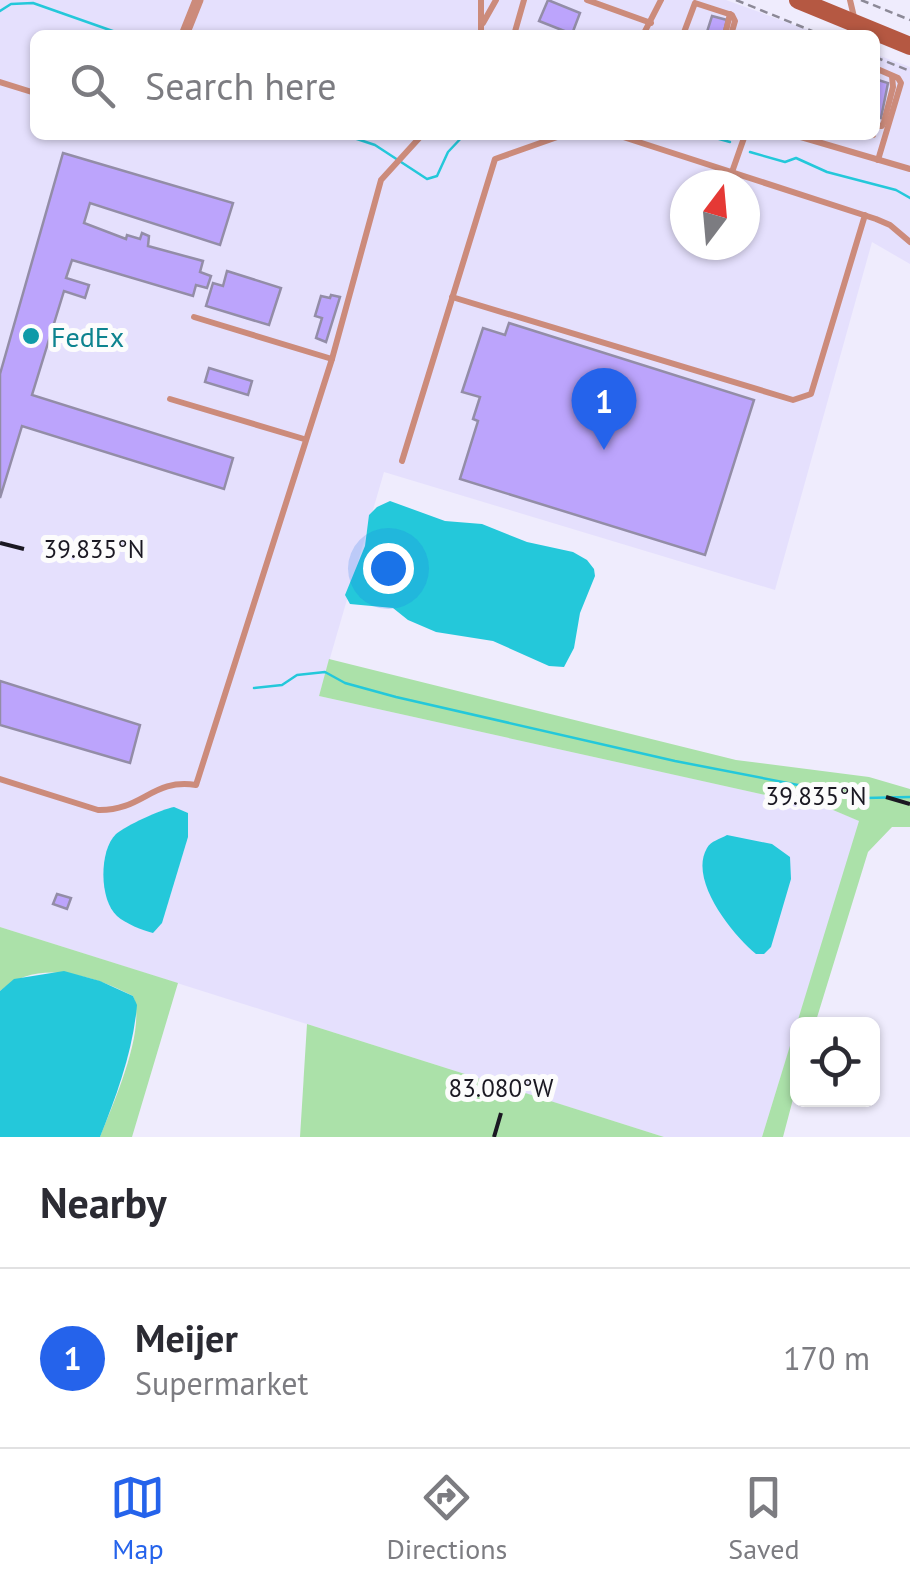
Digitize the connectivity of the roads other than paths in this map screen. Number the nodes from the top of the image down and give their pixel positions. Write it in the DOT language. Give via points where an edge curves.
graph roads {
  1 [pos="198,0"];
  2 [pos="481,0"];
  3 [pos="496,0"];
  4 [pos="524,0"];
  5 [pos="586,0"];
  6 [pos="661,0"];
  7 [pos="850,0"];
  8 [pos="807,1"];
  9 [pos="601,2"];
  10 [pos="730,14"];
  11 [pos="855,23"];
  12 [pos="482,24"];
  13 [pos="651,24"];
  14 [pos="186,30"];
  15 [pos="481,30"];
  16 [pos="515,30"];
  17 [pos="647,30"];
  18 [pos="685,30"];
  19 [pos="728,30"];
  20 [pos="730,30"];
  21 [pos="872,30"];
  22 [pos="880,33"];
  23 [pos="910,46"];
  24 [pos="880,70"];
  25 [pos="892,75"];
  26 [pos="0,82"];
  27 [pos="30,91"];
  28 [pos="880,121"];
  29 [pos="417,140"];
  30 [pos="549,140"];
  31 [pos="633,140"];
  32 [pos="743,140"];
  33 [pos="823,140"];
  34 [pos="878,160"];
  35 [pos="910,169"];
  36 [pos="726,170"];
  37 [pos="733,170"];
  38 [pos="760,181"];
  39 [pos="865,215"];
  40 [pos="910,242"];
  41 [pos="452,297"];
  42 [pos="194,317"];
  43 [pos="332,358"];
  44 [pos="170,399"];
  45 [pos="304,439"];
  46 [pos="402,461"];
  47 [pos="0,779"];
  1 -- 14 [label="street"];
  2 -- 12 [label="lane"];
  3 -- 12 [label="lane"];
  4 -- 16 [label="lane"];
  5 -- 9 [label="lane"];
  6 -- 13 [label="lane"];
  7 -- 11 [label="lane"];
  8 -- 11 [label="main road"];
  9 -- 13 [label="lane"];
  10 -- 18 [label="lane" via="695,4"];
  10 -- 19 [label="lane"];
  10 -- 20 [label="lane"];
  11 -- 21 [label="main road"];
  12 -- 15 [label="lane"];
  13 -- 17 [label="lane"];
  22 -- 23 [label="main road"];
  24 -- 25 [label="lane"];
  25 -- 28 [label="lane"];
  25 -- 34 [label="lane" via="900,84"];
  26 -- 27 [label="lane"];
  29 -- 43 [label="lane" via="380,180"];
  30 -- 41 [label="lane" via="495,159"];
  31 -- 36 [label="lane"];
  32 -- 37 [label="lane"];
  33 -- 34 [label="lane"];
  34 -- 35 [label="lane"];
  38 -- 39 [label="lane"];
  39 -- 40 [label="lane"];
  39 -- 41 [label="lane" via="810,394 793,400"];
  41 -- 46 [label="lane"];
  42 -- 43 [label="lane"];
  43 -- 45 [label="lane"];
  44 -- 45 [label="lane"];
  45 -- 47 [label="lane" via="196,785 166,784 142,802 98,810"];
}
